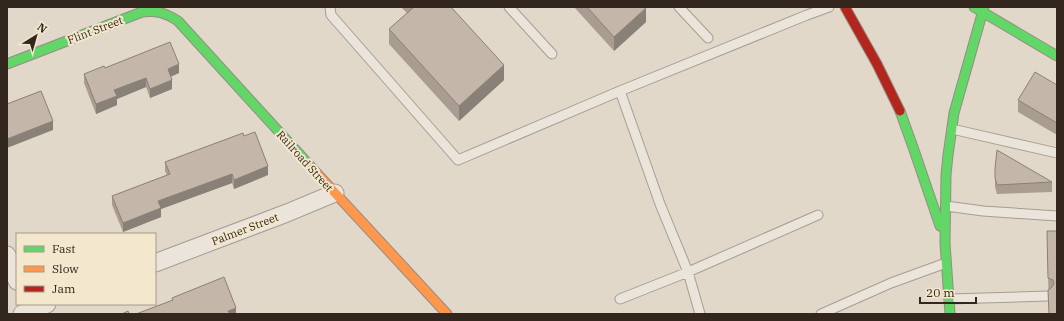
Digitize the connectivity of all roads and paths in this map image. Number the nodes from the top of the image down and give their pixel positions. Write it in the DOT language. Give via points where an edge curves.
graph roads {
  1 [pos="330,7"];
  2 [pos="509,7"];
  3 [pos="679,7"];
  4 [pos="829,7"];
  5 [pos="845,7"];
  6 [pos="974,7"];
  7 [pos="983,9"];
  8 [pos="161,11"];
  9 [pos="708,38"];
  10 [pos="552,54"];
  11 [pos="1057,56"];
  12 [pos="7,64"];
  13 [pos="620,91"];
  14 [pos="952,129"];
  15 [pos="1057,153"];
  16 [pos="335,193"];
  17 [pos="946,206"];
  18 [pos="818,215"];
  19 [pos="1057,216"];
  20 [pos="945,243"];
  21 [pos="7,255"];
  22 [pos="156,263"];
  23 [pos="947,263"];
  24 [pos="688,272"];
  25 [pos="16,278"];
  26 [pos="1048,296"];
  27 [pos="620,299"];
  28 [pos="949,299"];
  29 [pos="45,305"];
  30 [pos="27,311"];
  31 [pos="447,314"];
  32 [pos="700,314"];
  33 [pos="821,314"];
  34 [pos="950,314"];
  1 -- 13 [label="lane" via="331,15 458,160"];
  2 -- 10 [label="lane"];
  3 -- 9 [label="lane"];
  4 -- 13 [label="lane"];
  5 -- 20 [label="street" via="890,90 904,123"];
  6 -- 7 [label="street"];
  7 -- 11 [label="street"];
  7 -- 14 [label="street" via="954,113"];
  8 -- 12 [label="street, Flint Street" via="142,12"];
  8 -- 16 [label="street, Railroad Street" via="178,21"];
  13 -- 24 [label="lane" via="660,204"];
  14 -- 15 [label="lane"];
  14 -- 17 [label="street"];
  16 -- 22 [label="street, Palmer Street"];
  16 -- 31 [label="street, Railroad Street"];
  17 -- 19 [label="lane"];
  17 -- 20 [label="street"];
  18 -- 24 [label="lane"];
  20 -- 23 [label="street"];
  21 -- 25 [label="street"];
  23 -- 28 [label="street"];
  23 -- 33 [label="lane" via="901,279"];
  24 -- 27 [label="lane"];
  24 -- 32 [label="lane"];
  26 -- 28 [label="lane"];
  28 -- 34 [label="street"];
  29 -- 30 [label="street"];
}
